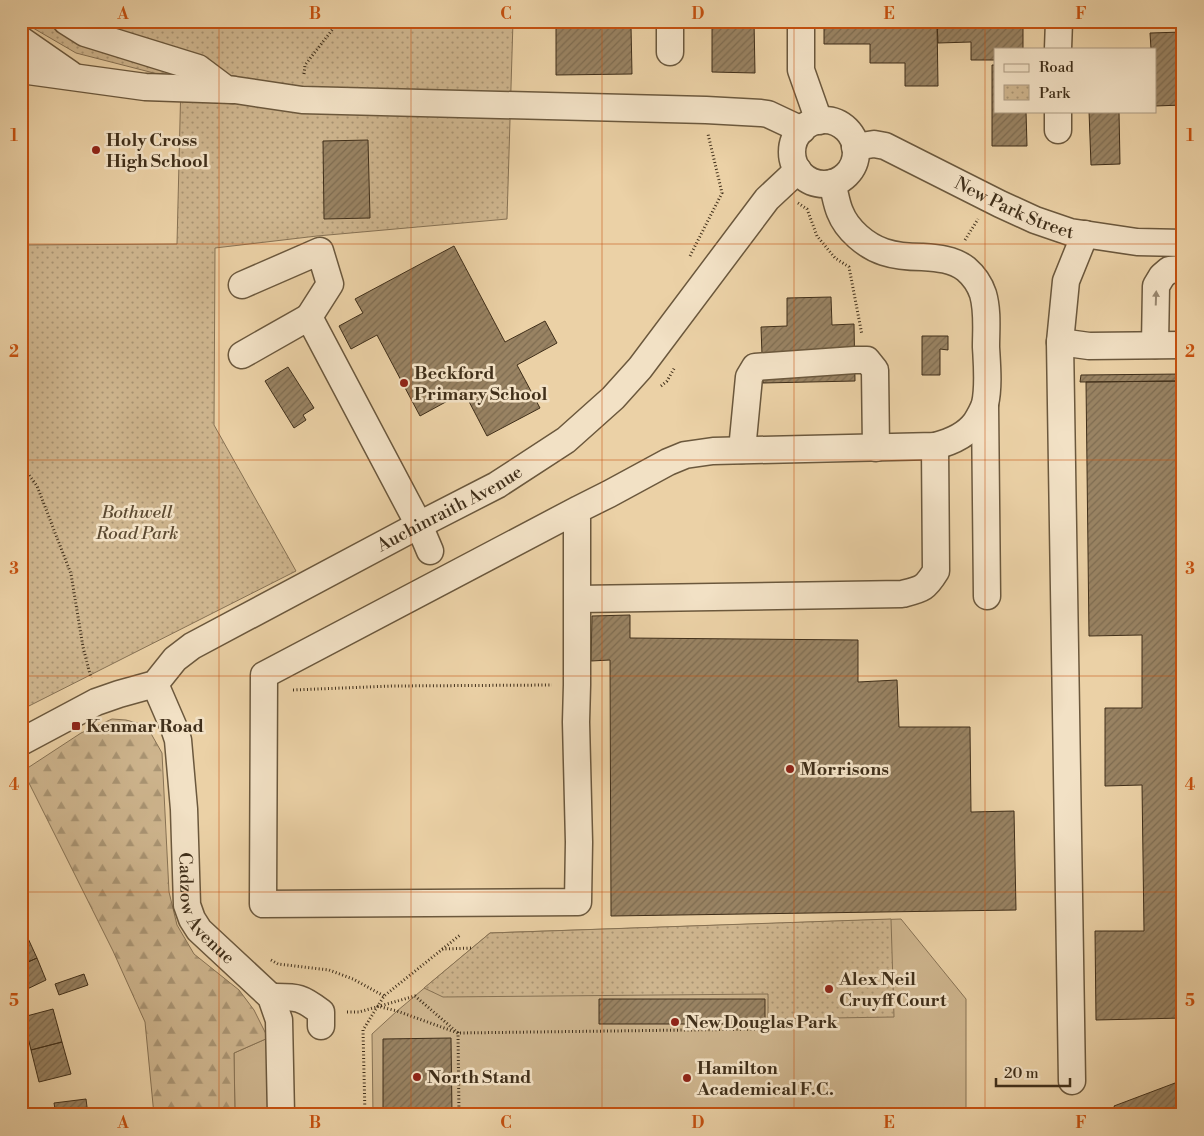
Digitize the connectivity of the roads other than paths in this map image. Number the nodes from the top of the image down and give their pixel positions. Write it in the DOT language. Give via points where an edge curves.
graph roads {
  1 [pos="66,21"];
  2 [pos="670,21"];
  3 [pos="801,21"];
  4 [pos="1059,21"];
  5 [pos="21,40"];
  6 [pos="1058,48"];
  7 [pos="670,52"];
  8 [pos="21,70"];
  9 [pos="75,77"];
  10 [pos="235,90"];
  11 [pos="810,125"];
  12 [pos="855,146"];
  13 [pos="798,170"];
  14 [pos="832,183"];
  15 [pos="1085,234"];
  16 [pos="1183,243"];
  17 [pos="1183,269"];
  18 [pos="242,285"];
  19 [pos="308,317"];
  20 [pos="1060,342"];
  21 [pos="1155,345"];
  22 [pos="1183,345"];
  23 [pos="242,356"];
  24 [pos="984,405"];
  25 [pos="935,446"];
  26 [pos="876,448"];
  27 [pos="742,450"];
  28 [pos="577,510"];
  29 [pos="419,525"];
  30 [pos="430,551"];
  31 [pos="987,596"];
  32 [pos="578,599"];
  33 [pos="155,684"];
  34 [pos="21,742"];
  35 [pos="271,998"];
  36 [pos="321,1019"];
  37 [pos="1072,1081"];
  38 [pos="281,1115"];
  1 -- 10 [label="street" via="85,33 198,68 226,89"];
  2 -- 7 [label="street"];
  3 -- 11 [label="street" via="802,70"];
  4 -- 6 [label="street"];
  5 -- 9 [label="street"];
  8 -- 9 [label="street"];
  9 -- 10 [label="street" via="146,87"];
  10 -- 11 [label="street" via="302,100 761,113"];
  11 -- 12 [label="street" via="840,124 850,134"];
  11 -- 13 [label="street" via="797,136 793,150"];
  12 -- 14 [label="street" via="856,154 850,169"];
  12 -- 15 [label="street, New Park Street" via="885,146 1035,220"];
  13 -- 14 [label="street" via="817,183"];
  13 -- 29 [label="street, Auchinraith Avenue" via="768,199 658,345 613,398 566,440 497,485"];
  14 -- 24 [label="street" via="840,213 869,245 884,252 952,262 966,269 975,279 986,307 987,383"];
  15 -- 16 [label="street, New Park Street" via="1137,242"];
  15 -- 20 [label="street" via="1066,281"];
  21 -- 17 [label="street, one-way" via="1156,286 1169,270"];
  18 -- 19 [label="street" via="320,252 330,284"];
  19 -- 23 [label="street"];
  19 -- 29 [label="street"];
  20 -- 21 [label="street" via="1089,346"];
  20 -- 37 [label="street"];
  21 -- 22 [label="street"];
  24 -- 25 [label="street" via="976,422 965,434"];
  24 -- 31 [label="street"];
  25 -- 26 [label="street"];
  25 -- 32 [label="street" via="936,571 928,584 917,591 902,594"];
  26 -- 27 [label="street"];
  26 -- 27 [label="street" via="875,370 867,360 855,360 755,367 749,377"];
  27 -- 28 [label="street" via="685,455"];
  28 -- 32 [label="street"];
  28 -- 32 [label="street" via="264,675 263,904 578,902"];
  29 -- 30 [label="street"];
  29 -- 33 [label="street, Auchinraith Avenue" via="192,646 175,659"];
  33 -- 34 [label="street" via="96,702"];
  33 -- 35 [label="street, Cadzow Avenue" via="178,740 187,905 192,919 199,930"];
  35 -- 36 [label="street" via="293,997 306,1001"];
  35 -- 38 [label="street, Cadzow Avenue" via="279,1020"];
}
